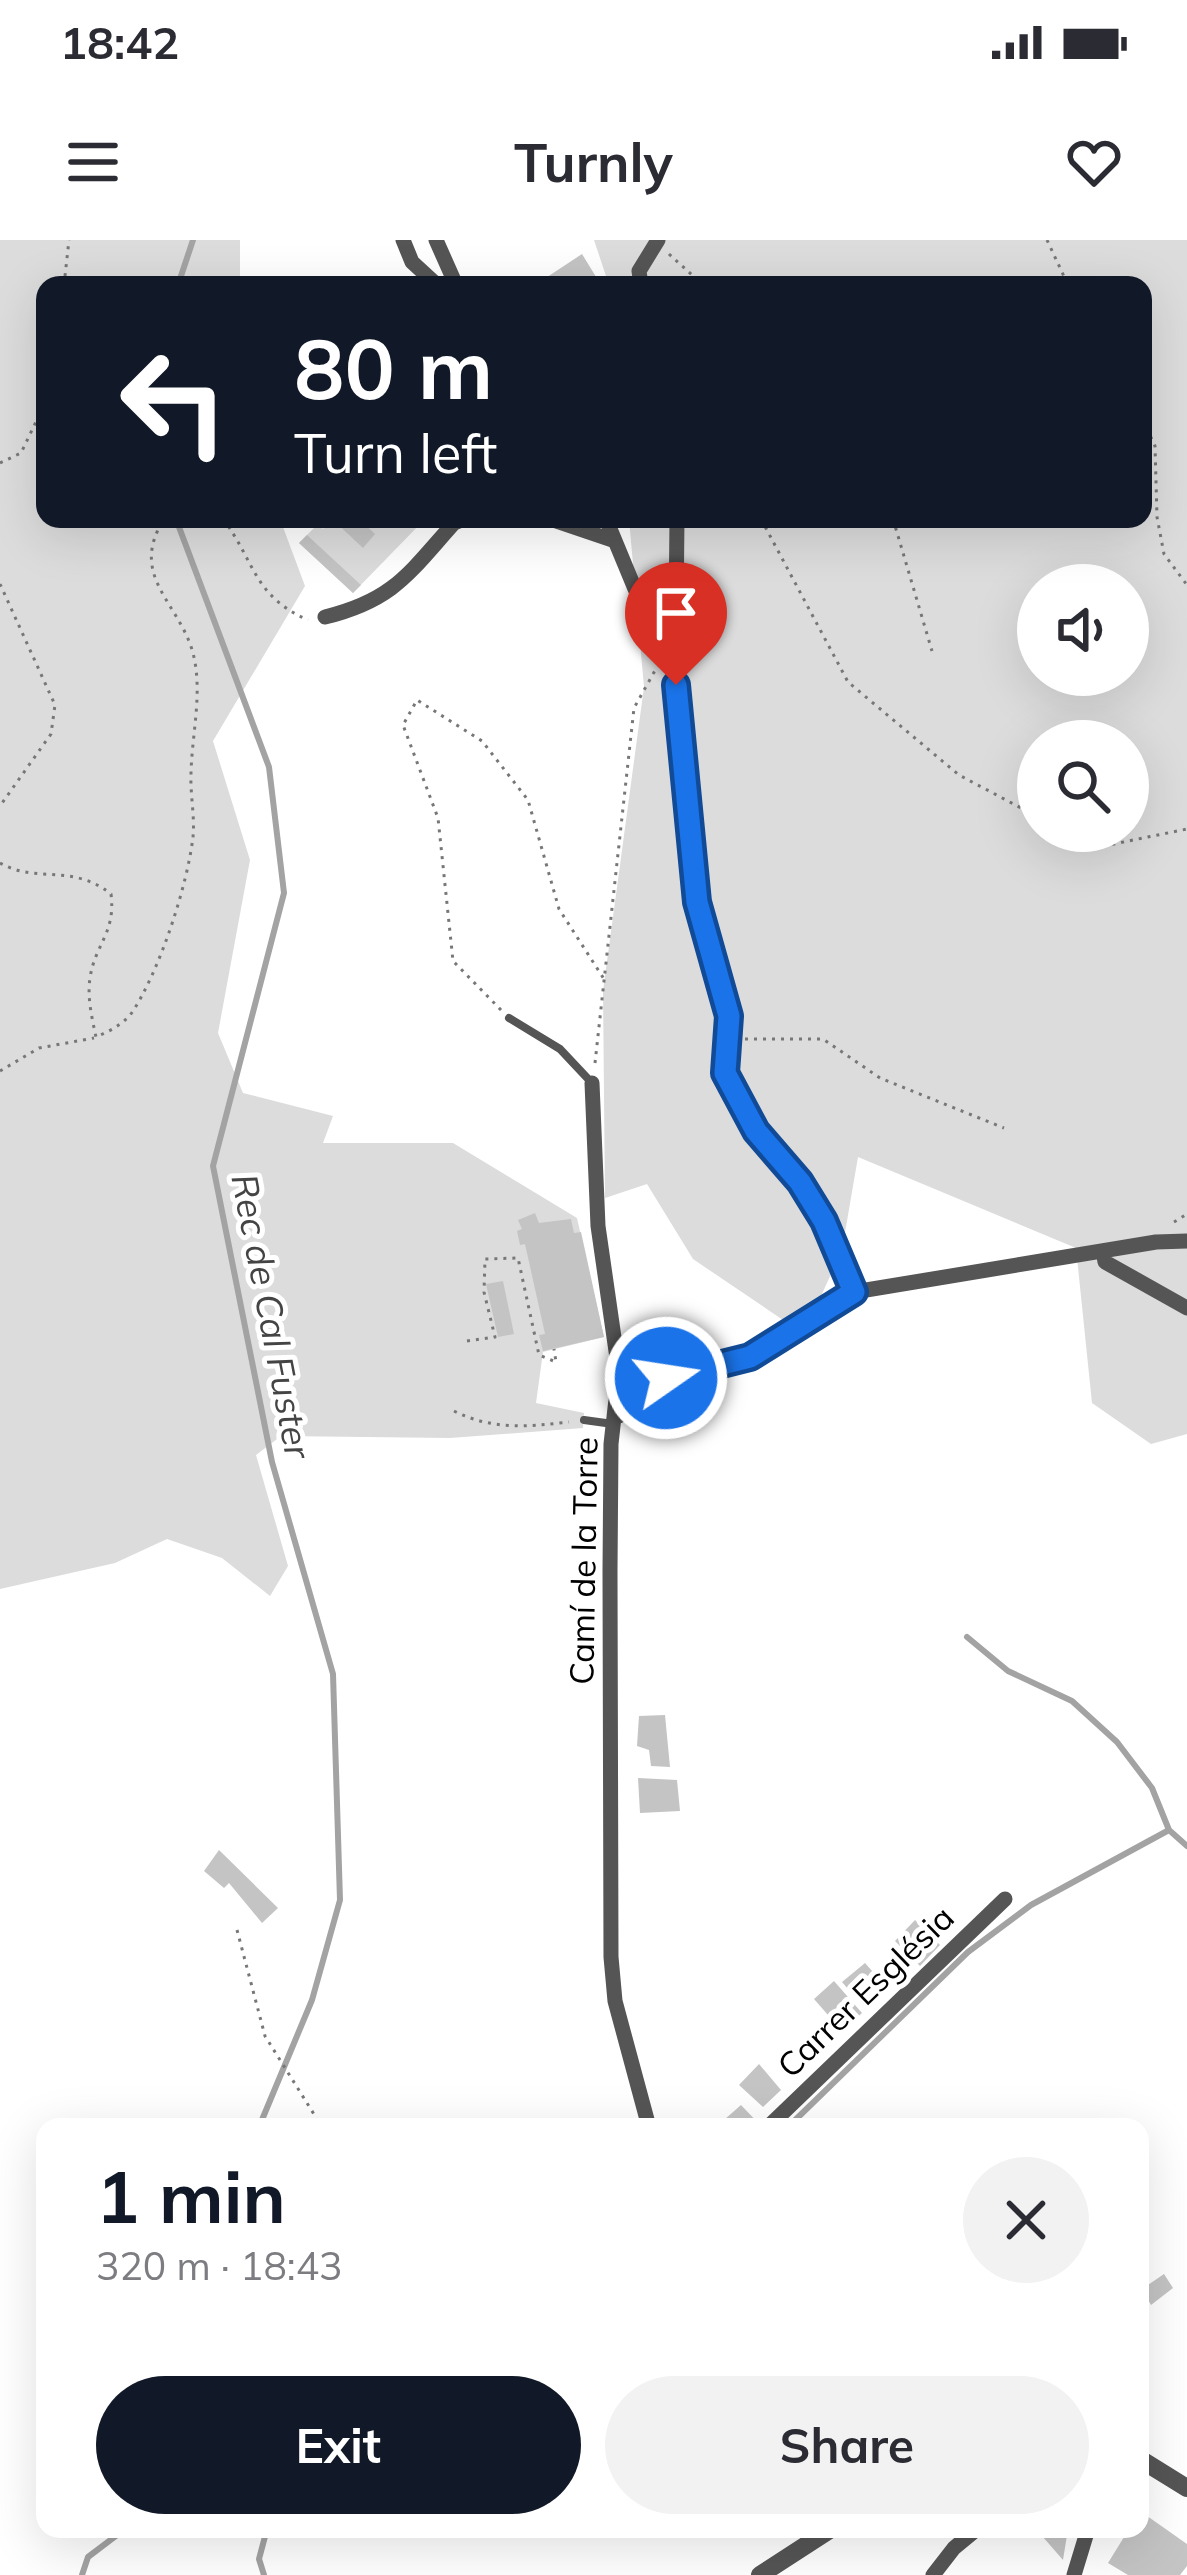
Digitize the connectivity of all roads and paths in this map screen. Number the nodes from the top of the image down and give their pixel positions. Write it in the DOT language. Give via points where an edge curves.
graph roads {
  1 [pos="68,240"];
  2 [pos="403,240"];
  3 [pos="436,240"];
  4 [pos="1047,240"];
  5 [pos="658,241"];
  6 [pos="65,276"];
  7 [pos="427,276"];
  8 [pos="452,276"];
  9 [pos="640,276"];
  10 [pos="694,276"];
  11 [pos="1064,276"];
  12 [pos="36,422"];
  13 [pos="1152,440"];
  14 [pos="0,463"];
  15 [pos="158,528"];
  16 [pos="228,528"];
  17 [pos="450,528"];
  18 [pos="577,528"];
  19 [pos="609,528"];
  20 [pos="677,528"];
  21 [pos="765,528"];
  22 [pos="896,528"];
  23 [pos="612,540"];
  24 [pos="0,584"];
  25 [pos="1187,585"];
  26 [pos="325,617"];
  27 [pos="670,644"];
  28 [pos="932,651"];
  29 [pos="0,806"];
  30 [pos="1017,807"];
  31 [pos="1187,829"];
  32 [pos="1149,837"];
  33 [pos="0,863"];
  34 [pos="604,979"];
  35 [pos="508,1018"];
  36 [pos="96,1037"];
  37 [pos="727,1040"];
  38 [pos="0,1071"];
  39 [pos="592,1083"];
  40 [pos="1004,1128"];
  41 [pos="1187,1241"];
  42 [pos="1103,1251"];
  43 [pos="854,1292"];
  44 [pos="1187,1308"];
  45 [pos="466,1341"];
  46 [pos="554,1349"];
  47 [pos="454,1412"];
  48 [pos="584,1420"];
  49 [pos="615,1424"];
  50 [pos="1005,1899"];
  51 [pos="237,1930"];
  52 [pos="316,2118"];
  53 [pos="647,2118"];
  54 [pos="777,2118"];
  55 [pos="1149,2463"];
  56 [pos="1183,2480"];
  57 [pos="817,2538"];
  58 [pos="968,2538"];
  59 [pos="1085,2538"];
  60 [pos="760,2575"];
  61 [pos="933,2575"];
  62 [pos="1074,2575"];
  1 -- 6 [label="path"];
  2 -- 7 [label="street"];
  3 -- 8 [label="street"];
  4 -- 11 [label="path"];
  5 -- 9 [label="street"];
  5 -- 10 [label="path"];
  12 -- 14 [label="path" via="21,453"];
  13 -- 25 [label="path" via="1164,554"];
  15 -- 36 [label="path" via="151,540 158,587 193,651 193,838 153,971 131,1015"];
  16 -- 26 [label="path" via="253,577 277,602 306,620"];
  17 -- 26 [label="street" via="389,594"];
  18 -- 23 [label="street"];
  19 -- 23 [label="street"];
  20 -- 27 [label="street"];
  21 -- 30 [label="path" via="848,682 958,775"];
  22 -- 28 [label="path"];
  23 -- 27 [label="street"];
  24 -- 29 [label="path" via="56,705 51,734"];
  27 -- 34 [label="path" via="634,708"];
  27 -- 37 [label="street" via="697,902 729,1016"];
  31 -- 32 [label="path"];
  33 -- 36 [label="path" via="91,878 111,894 115,920 90,975"];
  34 -- 35 [label="path" via="559,909 528,800 482,741 417,700 403,724 438,818 453,961"];
  34 -- 39 [label="path"];
  35 -- 39 [label="lane" via="560,1049"];
  36 -- 38 [label="path" via="38,1048"];
  37 -- 40 [label="path" via="824,1040 880,1078"];
  37 -- 43 [label="street" via="725,1073 756,1131 824,1221"];
  39 -- 49 [label="street, Camí de la Torre" via="598,1226 620,1372"];
  41 -- 42 [label="street"];
  42 -- 43 [label="street"];
  42 -- 44 [label="street" via="1105,1262"];
  43 -- 49 [label="street" via="750,1357 666,1378 633,1398"];
  45 -- 46 [label="path" via="495,1337 485,1259 518,1258 539,1355 556,1362"];
  47 -- 48 [label="path" via="479,1424 526,1427"];
  48 -- 49 [label="lane"];
  49 -- 53 [label="street, Camí de la Torre" via="611,1957"];
  50 -- 54 [label="street, Carrer Església"];
  51 -- 52 [label="path" via="265,2036"];
  55 -- 56 [label="street"];
  57 -- 60 [label="street"];
  58 -- 61 [label="street"];
  59 -- 62 [label="street"];
}
